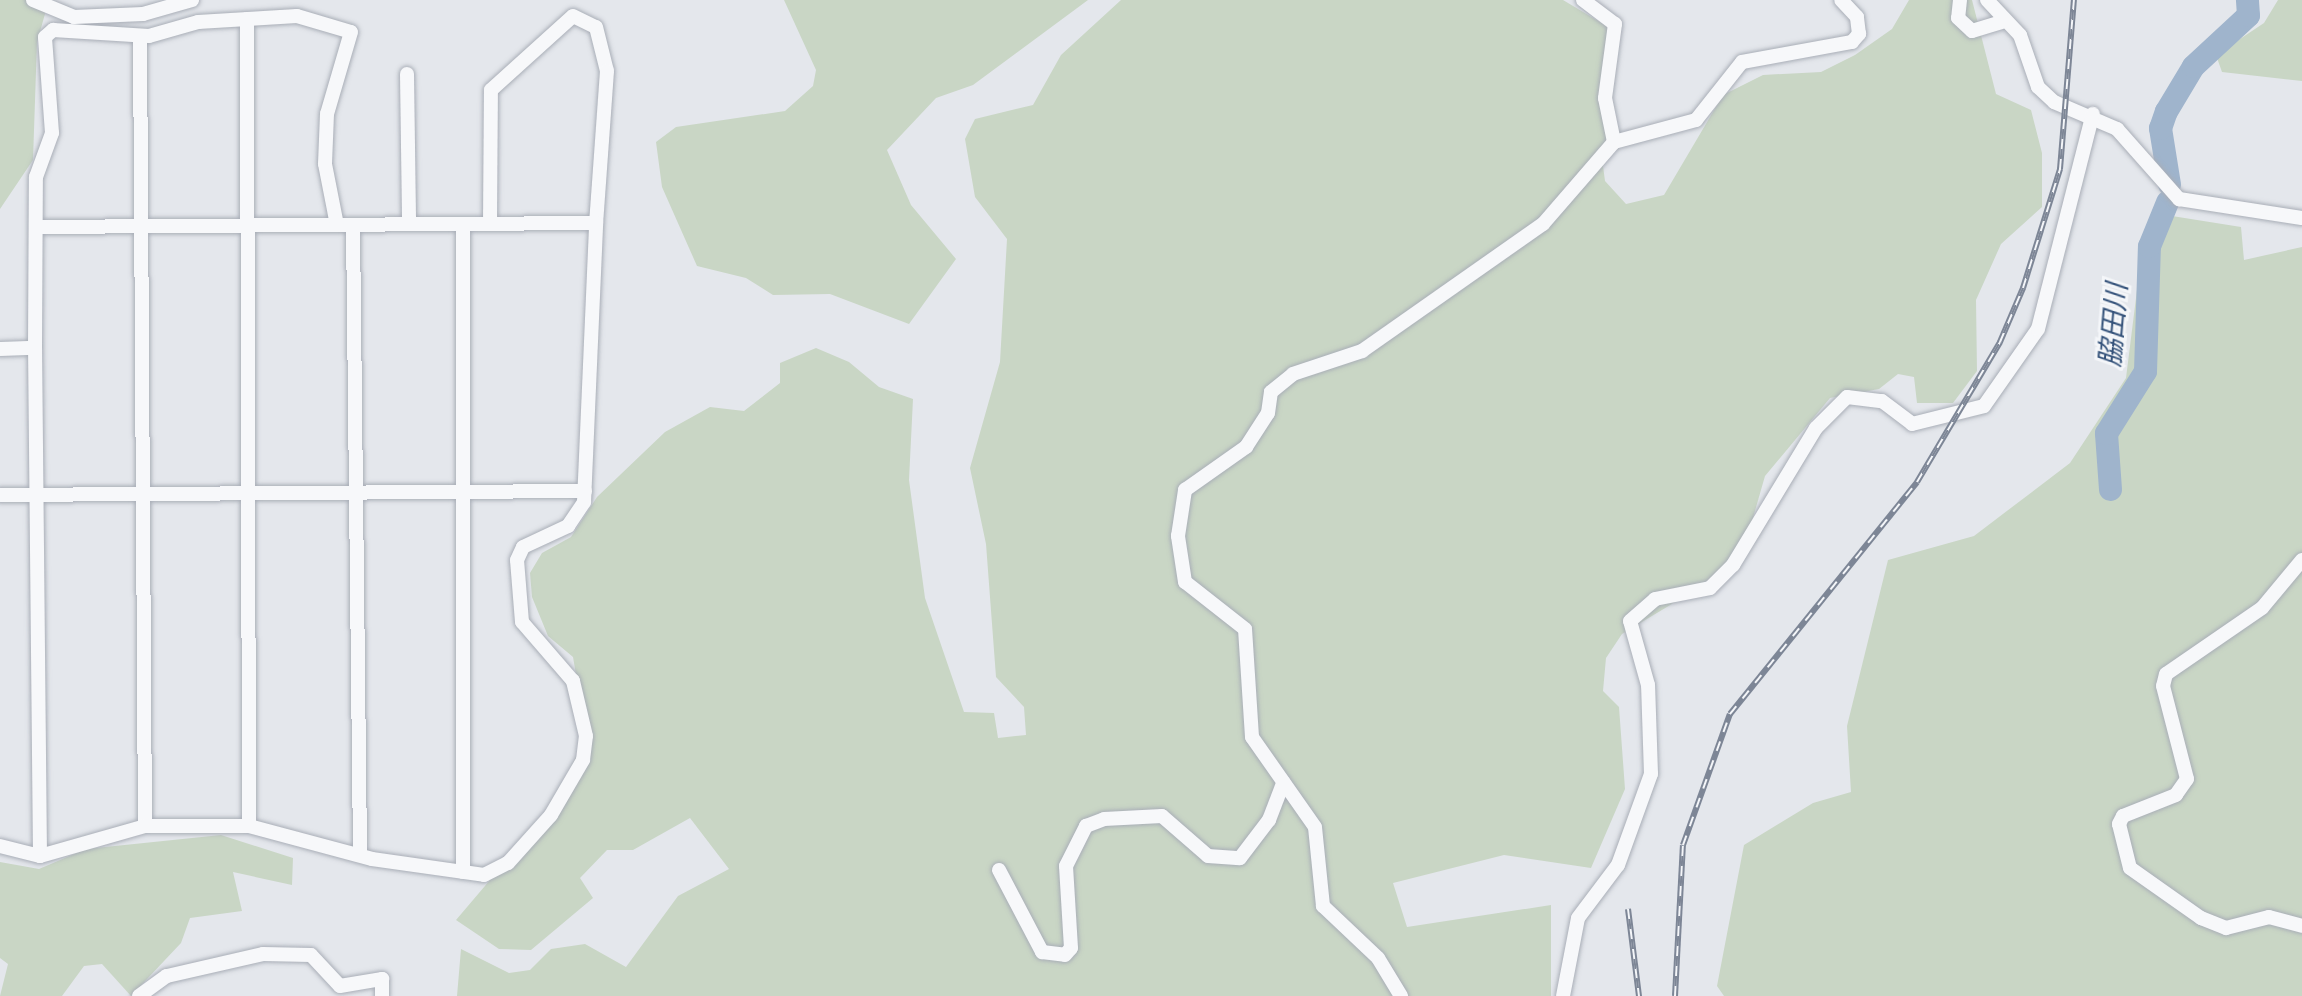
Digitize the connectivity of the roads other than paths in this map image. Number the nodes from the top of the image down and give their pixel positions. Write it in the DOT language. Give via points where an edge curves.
graph roads {
  1 [pos="33,0"];
  2 [pos="192,0"];
  3 [pos="1583,0"];
  4 [pos="1842,0"];
  5 [pos="1960,0"];
  6 [pos="1987,0"];
  7 [pos="247,19"];
  8 [pos="2002,22"];
  9 [pos="140,36"];
  10 [pos="407,74"];
  11 [pos="2093,114"];
  12 [pos="1614,142"];
  13 [pos="2302,218"];
  14 [pos="596,223"];
  15 [pos="409,224"];
  16 [pos="463,224"];
  17 [pos="490,224"];
  18 [pos="248,225"];
  19 [pos="337,225"];
  20 [pos="353,225"];
  21 [pos="141,226"];
  22 [pos="36,227"];
  23 [pos="34,348"];
  24 [pos="0,349"];
  25 [pos="463,491"];
  26 [pos="585,491"];
  27 [pos="356,492"];
  28 [pos="249,493"];
  29 [pos="142,494"];
  30 [pos="0,495"];
  31 [pos="35,495"];
  32 [pos="2302,560"];
  33 [pos="1283,783"];
  34 [pos="145,826"];
  35 [pos="249,826"];
  36 [pos="0,846"];
  37 [pos="360,853"];
  38 [pos="40,856"];
  39 [pos="999,870"];
  40 [pos="463,872"];
  41 [pos="2302,926"];
  42 [pos="139,996"];
  43 [pos="382,996"];
  44 [pos="1401,996"];
  45 [pos="1563,996"];
  1 -- 2 [label="street" via="74,17 143,14"];
  3 -- 12 [label="street" via="1615,24 1605,98"];
  4 -- 12 [label="street" via="1857,17 1859,34 1852,42 1742,62 1696,120"];
  5 -- 8 [label="street" via="1958,18 1972,32"];
  6 -- 8 [label="street"];
  7 -- 9 [label="street" via="198,22"];
  7 -- 18 [label="street"];
  7 -- 19 [label="street" via="298,16 351,32 327,114 325,164"];
  8 -- 11 [label="street" via="2020,35 2038,87 2054,102"];
  9 -- 21 [label="street"];
  9 -- 22 [label="street" via="53,30 45,37 52,132 36,177"];
  10 -- 15 [label="street"];
  11 -- 13 [label="street" via="2141,151 2179,199"];
  11 -- 45 [label="street" via="2038,329 1984,406 1912,424 1882,401 1847,397 1816,428 1770,513 1726,572 1710,588 1655,599 1630,621 1648,685 1651,774 1618,865 1578,918"];
  12 -- 33 [label="street" via="1543,224 1362,351 1293,374 1271,392 1268,413 1246,446 1194,478 1185,490 1178,536 1185,583 1245,629 1252,737"];
  14 -- 17 [label="street"];
  14 -- 17 [label="street" via="607,71 596,27 573,16 491,90"];
  14 -- 26 [label="street"];
  15 -- 16 [label="street"];
  15 -- 20 [label="street"];
  16 -- 17 [label="street"];
  16 -- 25 [label="street"];
  18 -- 19 [label="street"];
  18 -- 21 [label="street"];
  18 -- 28 [label="street"];
  19 -- 20 [label="street"];
  20 -- 27 [label="street"];
  21 -- 22 [label="street"];
  21 -- 29 [label="street"];
  22 -- 23 [label="street"];
  23 -- 24 [label="street"];
  23 -- 31 [label="street"];
  25 -- 26 [label="street"];
  25 -- 27 [label="street"];
  25 -- 40 [label="street"];
  26 -- 40 [label="street" via="581,513 568,526 523,547 517,560 522,622 573,681 585,713 583,760 551,815 508,863 484,874"];
  27 -- 28 [label="street"];
  27 -- 37 [label="street"];
  28 -- 29 [label="street"];
  28 -- 35 [label="street"];
  29 -- 31 [label="street"];
  29 -- 34 [label="street"];
  30 -- 31 [label="street"];
  31 -- 38 [label="street"];
  32 -- 41 [label="street" via="2262,608 2166,674 2163,686 2187,779 2176,795 2123,816 2119,824 2130,868 2201,918 2226,928 2269,918"];
  33 -- 39 [label="street" via="1269,820 1240,858 1208,856 1162,816 1086,826 1066,866 1071,947 1065,955 1042,952"];
  33 -- 44 [label="street" via="1315,827 1324,906 1378,958"];
  34 -- 35 [label="street"];
  34 -- 38 [label="street"];
  35 -- 37 [label="street"];
  36 -- 38 [label="street"];
  37 -- 40 [label="street"];
  42 -- 43 [label="street" via="167,976 262,954 311,955 340,986 382,979"];
}
